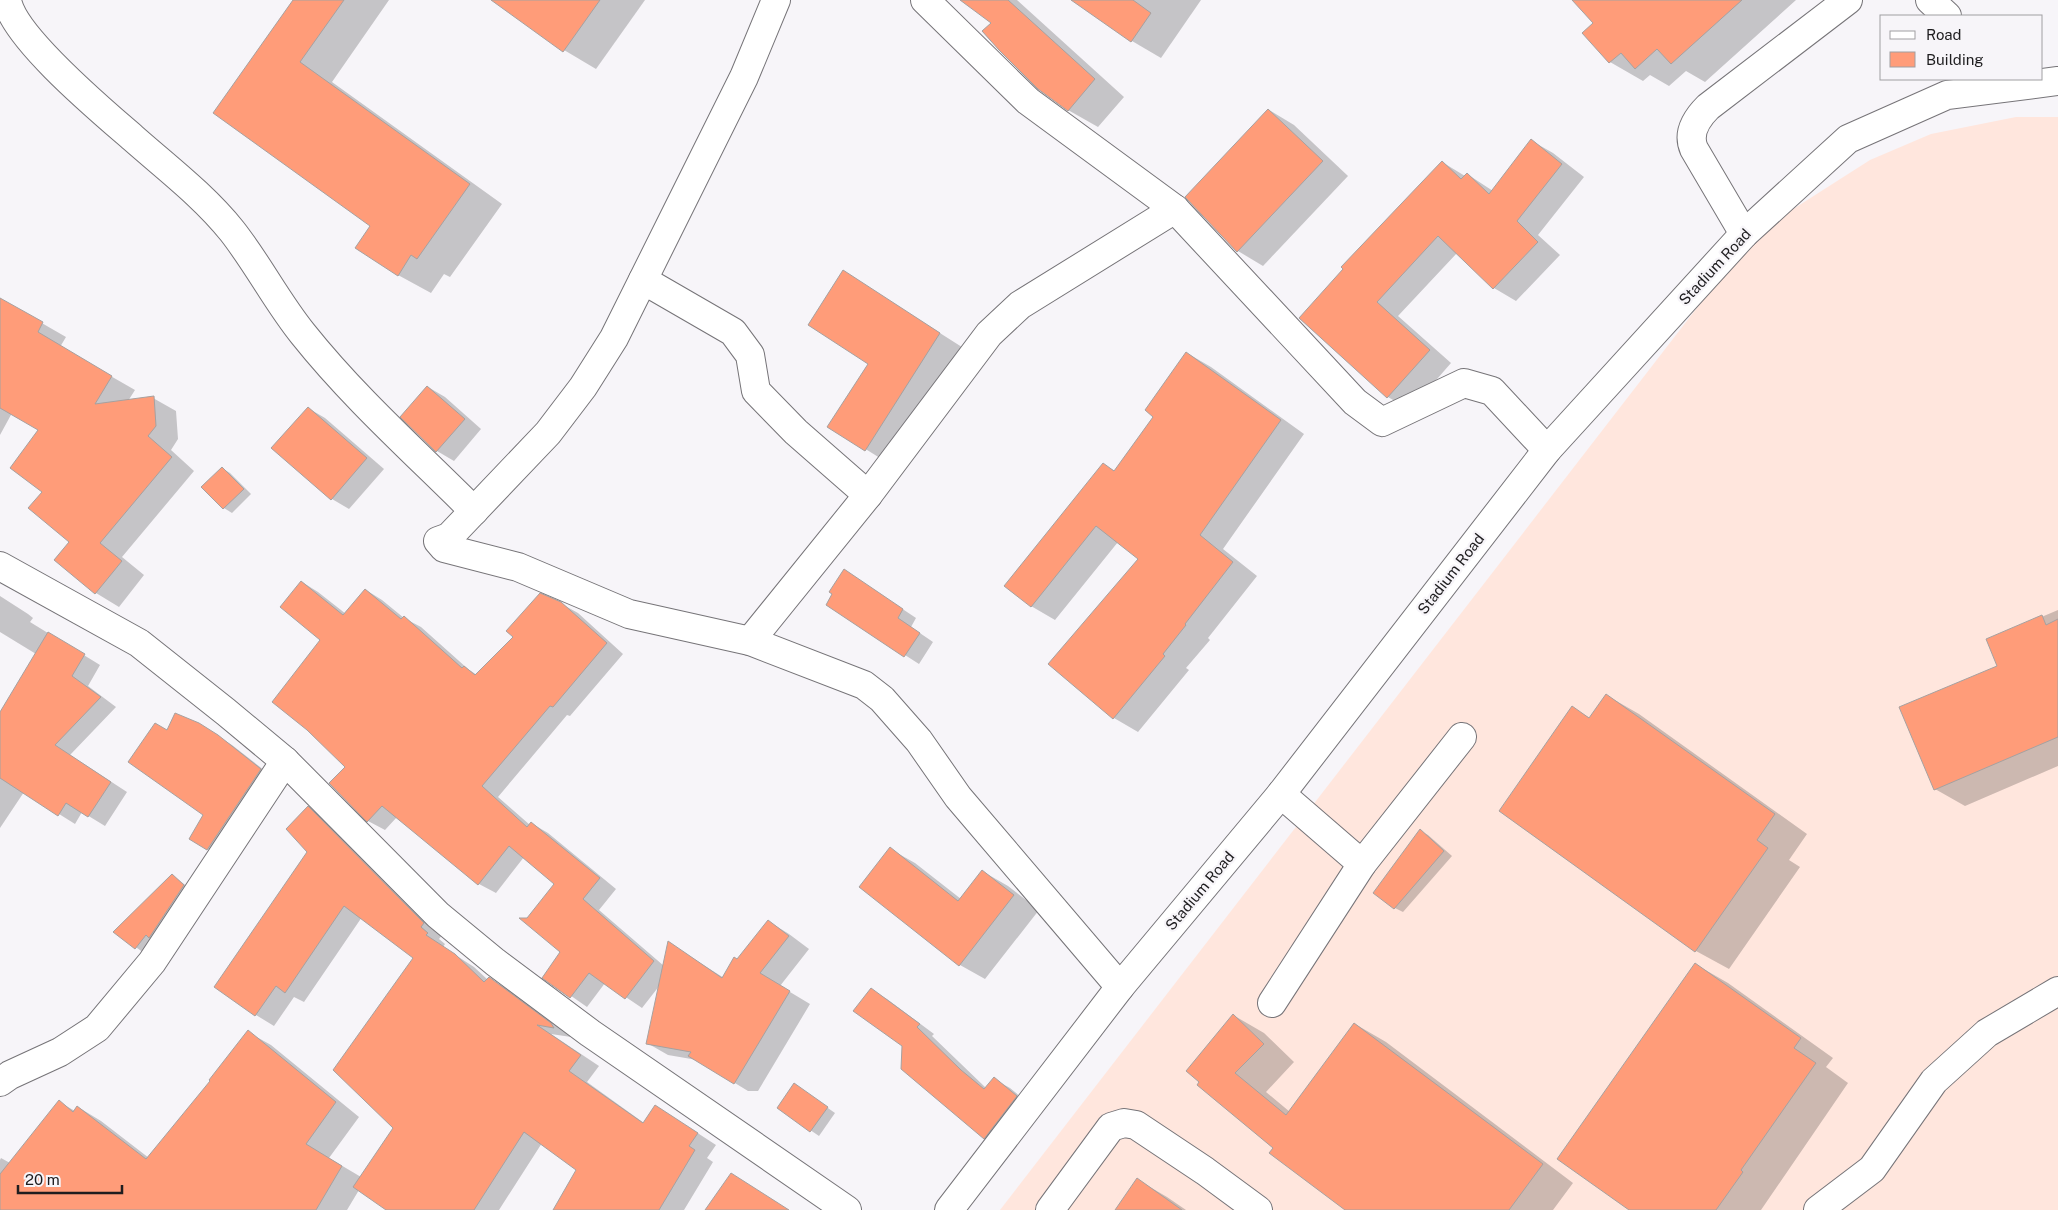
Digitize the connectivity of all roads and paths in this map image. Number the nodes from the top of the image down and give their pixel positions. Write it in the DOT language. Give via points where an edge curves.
graph roads {
  1 [pos="7,0"];
  2 [pos="776,0"];
  3 [pos="925,0"];
  4 [pos="1848,0"];
  5 [pos="1930,0"];
  6 [pos="1946,15"];
  7 [pos="2058,81"];
  8 [pos="2015,82"];
  9 [pos="1175,209"];
  10 [pos="1744,234"];
  11 [pos="643,280"];
  12 [pos="1547,450"];
  13 [pos="868,495"];
  14 [pos="474,511"];
  15 [pos="0,566"];
  16 [pos="750,641"];
  17 [pos="1462,737"];
  18 [pos="285,761"];
  19 [pos="1281,794"];
  20 [pos="1362,864"];
  21 [pos="1120,987"];
  22 [pos="2058,991"];
  23 [pos="1272,1003"];
  24 [pos="0,1082"];
  25 [pos="847,1210"];
  26 [pos="949,1210"];
  27 [pos="1050,1210"];
  28 [pos="1258,1210"];
  29 [pos="1818,1210"];
  1 -- 14 [label="street" via="9,10 26,36 88,100 198,195 232,232 303,334 362,400"];
  2 -- 11 [label="street" via="744,77"];
  3 -- 9 [label="street" via="1028,101"];
  4 -- 10 [label="street" via="1708,107 1693,128 1691,144"];
  5 -- 6 [label="street"];
  7 -- 8 [label="street, Stadium Road"];
  8 -- 10 [label="street, Stadium Road" via="1947,95 1848,139"];
  9 -- 12 [label="street" via="1355,402 1382,422 1464,383 1492,391"];
  9 -- 13 [label="street" via="1020,305 989,334"];
  10 -- 12 [label="street, Stadium Road"];
  11 -- 13 [label="street" via="733,332 750,354 756,391 796,432"];
  11 -- 14 [label="street" via="614,338 583,388 548,433"];
  12 -- 19 [label="street, Stadium Road"];
  13 -- 16 [label="street"];
  14 -- 16 [label="street" via="450,537 438,541 444,548 518,567 629,614"];
  15 -- 18 [label="street" via="139,643"];
  16 -- 21 [label="street" via="864,685 882,699 919,741 958,797"];
  17 -- 20 [label="street"];
  18 -- 24 [label="street" via="152,962 98,1028 60,1052"];
  18 -- 25 [label="street" via="438,915 495,962 590,1033"];
  19 -- 20 [label="street"];
  19 -- 21 [label="street, Stadium Road"];
  20 -- 23 [label="street"];
  21 -- 26 [label="street, Stadium Road"];
  22 -- 29 [label="street" via="1986,1033 1934,1081 1872,1169"];
  27 -- 28 [label="street" via="1111,1127 1124,1123 1136,1125"];
}
